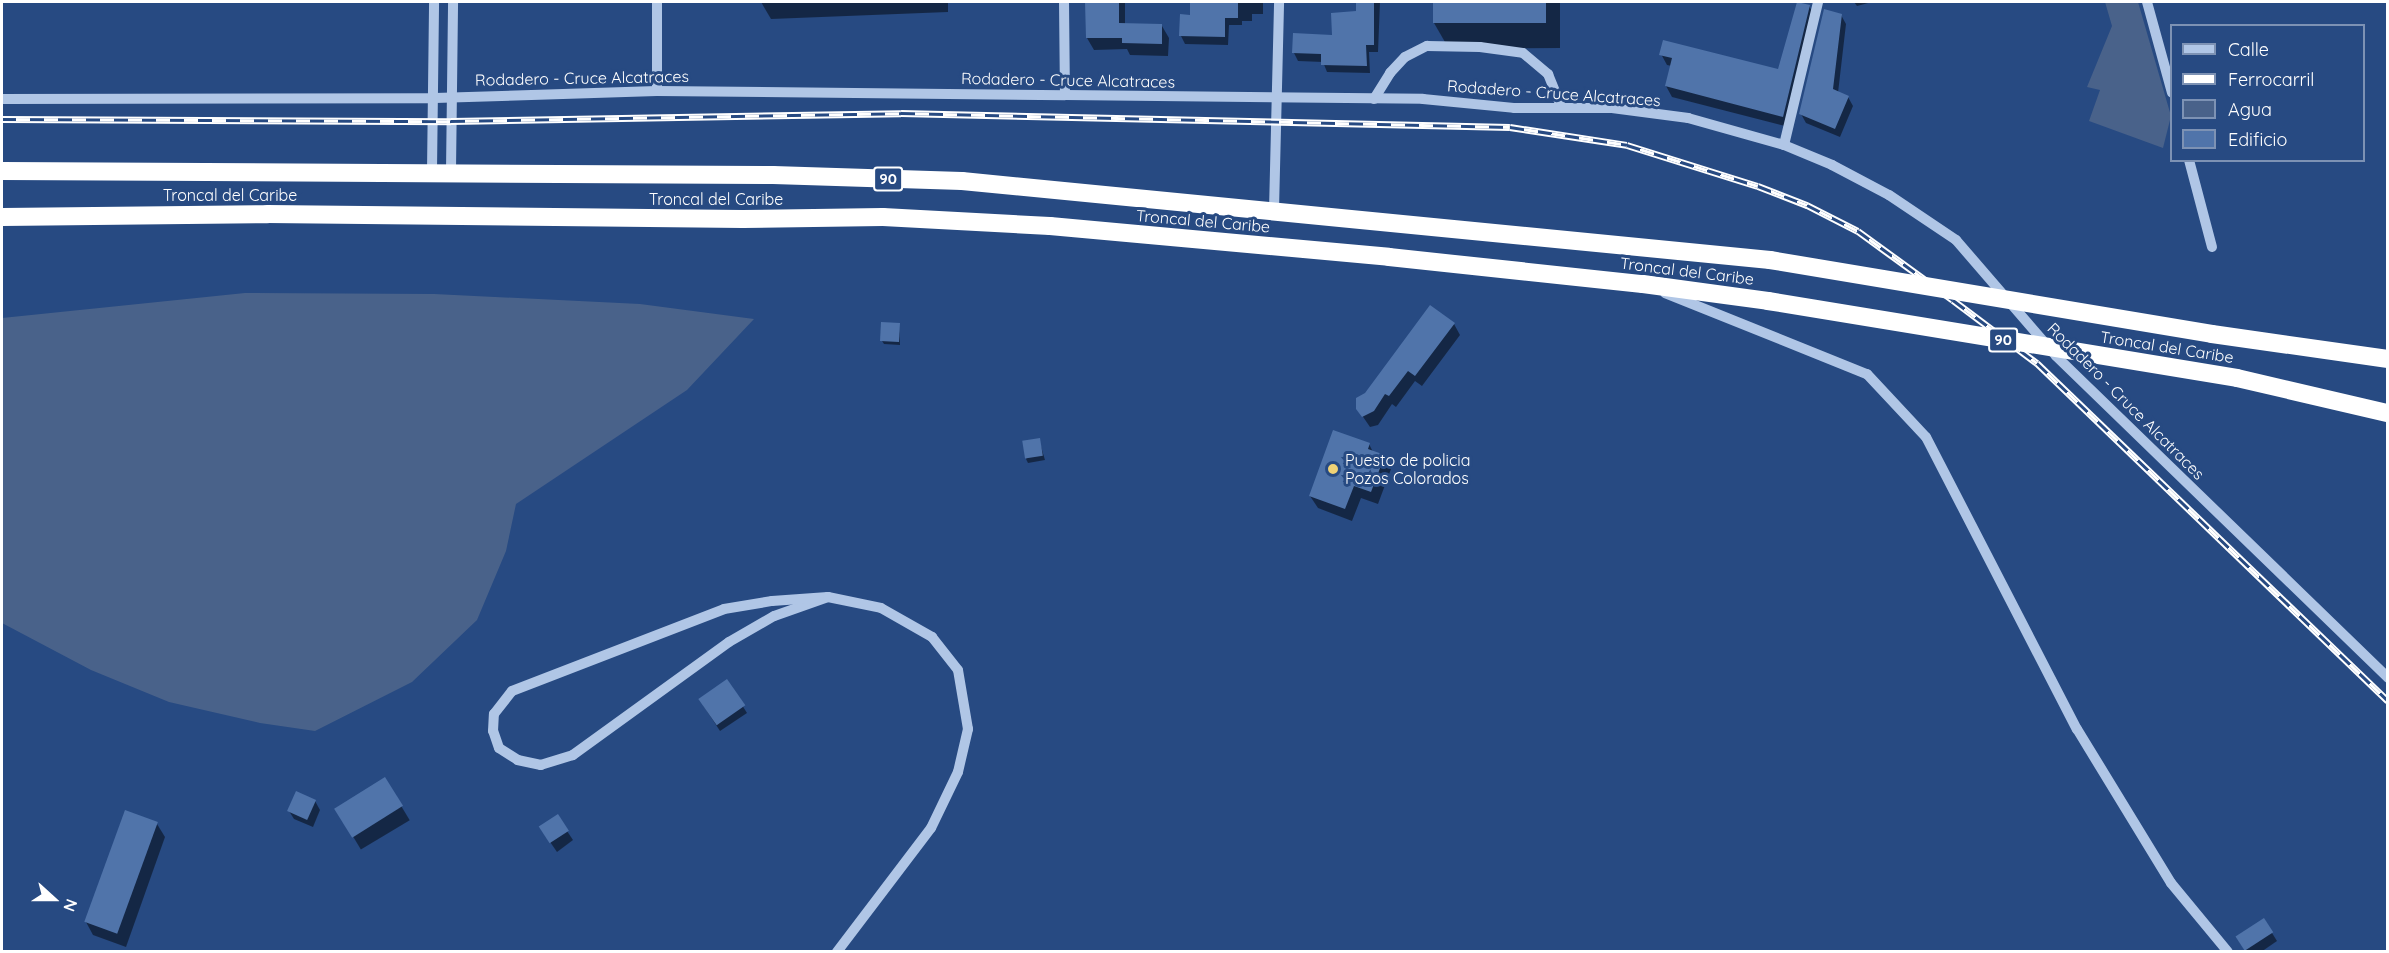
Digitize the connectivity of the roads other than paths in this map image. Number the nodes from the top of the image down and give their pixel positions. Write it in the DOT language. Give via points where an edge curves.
graph roads {
  1 [pos="434,2"];
  2 [pos="453,2"];
  3 [pos="657,2"];
  4 [pos="1064,2"];
  5 [pos="1279,2"];
  6 [pos="1818,2"];
  7 [pos="2147,2"];
  8 [pos="2170,86"];
  9 [pos="657,91"];
  10 [pos="1065,95"];
  11 [pos="451,96"];
  12 [pos="435,98"];
  13 [pos="2,99"];
  14 [pos="1275,99"];
  15 [pos="1374,99"];
  16 [pos="1561,106"];
  17 [pos="1784,145"];
  18 [pos="2190,162"];
  19 [pos="2,171"];
  20 [pos="432,171"];
  21 [pos="451,171"];
  22 [pos="1274,210"];
  23 [pos="2,217"];
  24 [pos="2212,247"];
  25 [pos="1643,284"];
  26 [pos="2388,359"];
  27 [pos="2388,413"];
  28 [pos="828,597"];
  29 [pos="2388,678"];
  30 [pos="837,951"];
  31 [pos="2228,951"];
  1 -- 12 [label="street"];
  2 -- 11 [label="street"];
  3 -- 9 [label="street"];
  4 -- 10 [label="street"];
  5 -- 14 [label="street"];
  6 -- 17 [label="street"];
  7 -- 8 [label="street"];
  9 -- 10 [label="street, Rodadero - Cruce Alcatraces"];
  9 -- 11 [label="street, Rodadero - Cruce Alcatraces"];
  10 -- 14 [label="street, Rodadero - Cruce Alcatraces"];
  11 -- 12 [label="street, Rodadero - Cruce Alcatraces"];
  11 -- 21 [label="street"];
  12 -- 13 [label="street, Rodadero - Cruce Alcatraces"];
  12 -- 20 [label="street"];
  14 -- 15 [label="street, Rodadero - Cruce Alcatraces"];
  14 -- 22 [label="street"];
  15 -- 16 [label="street, Rodadero - Cruce Alcatraces" via="1423,99 1514,108"];
  15 -- 16 [label="street" via="1405,57 1426,46 1480,47 1523,53 1548,74"];
  16 -- 17 [label="street, Rodadero - Cruce Alcatraces" via="1688,118"];
  17 -- 29 [label="street, Rodadero - Cruce Alcatraces" via="1889,195 1956,240 2056,356"];
  18 -- 24 [label="street"];
  19 -- 20 [label="highway, Troncal del Caribe / 90"];
  20 -- 21 [label="highway, Troncal del Caribe / 90"];
  21 -- 22 [label="highway, Troncal del Caribe / 90" via="962,181"];
  22 -- 26 [label="highway, Troncal del Caribe / 90, bridge" via="1770,260 2212,334"];
  23 -- 25 [label="highway, Troncal del Caribe / 90" via="883,217 1050,226"];
  25 -- 27 [label="highway, Troncal del Caribe / 90, bridge" via="2237,378"];
  25 -- 31 [label="street" via="1867,374 1926,437 2078,729 2171,883"];
  28 -- 28 [label="street" via="724,609 512,691 494,714 493,731 499,747 518,760 541,765 573,755 729,642 774,616"];
  28 -- 30 [label="street" via="881,608 932,637 958,670 968,729 958,772 931,828"];
}
